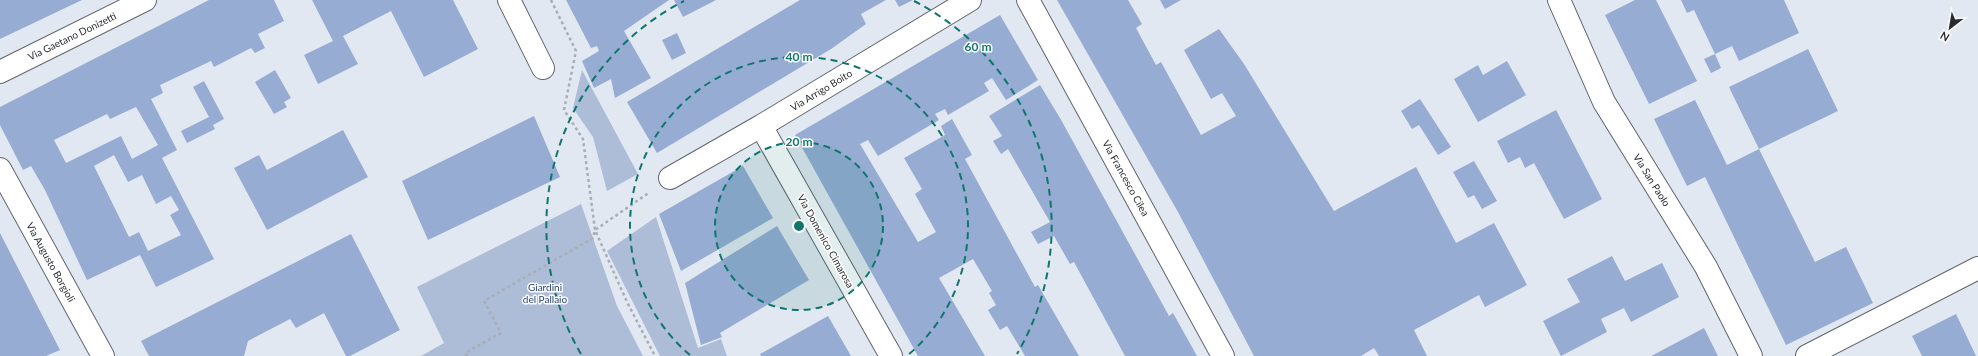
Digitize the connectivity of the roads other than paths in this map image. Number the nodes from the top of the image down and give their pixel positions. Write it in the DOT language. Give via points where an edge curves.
graph roads {
  1 [pos="145,0"];
  2 [pos="509,0"];
  3 [pos="970,0"];
  4 [pos="1028,0"];
  5 [pos="1559,0"];
  6 [pos="543,68"];
  7 [pos="0,72"];
  8 [pos="761,126"];
  9 [pos="0,169"];
  10 [pos="670,178"];
  11 [pos="1978,268"];
  12 [pos="103,356"];
  13 [pos="891,356"];
  14 [pos="1223,356"];
  15 [pos="1751,356"];
  16 [pos="1807,356"];
  1 -- 7 [label="street, Via Gaetano Donizetti"];
  2 -- 6 [label="street"];
  3 -- 8 [label="street, Via Arrigo Boito"];
  4 -- 14 [label="street, Via Francesco Cilea"];
  5 -- 15 [label="street, Via San Paolo" via="1604,102 1706,267"];
  8 -- 10 [label="street, Via Arrigo Boito"];
  8 -- 13 [label="street, Via Domenico Cimarosa"];
  9 -- 12 [label="street, Via Augusto Borgioli"];
  11 -- 16 [label="street"];
}
